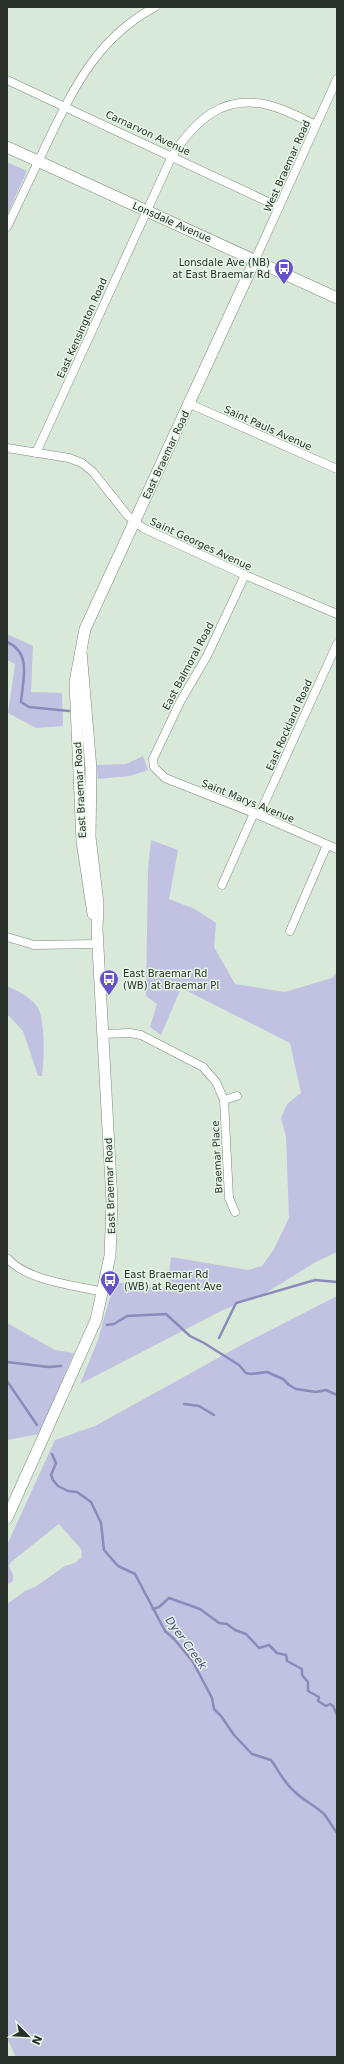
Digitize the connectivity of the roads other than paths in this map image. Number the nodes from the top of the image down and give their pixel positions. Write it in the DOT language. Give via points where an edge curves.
graph roads {
  1 [pos="155,7"];
  2 [pos="337,79"];
  3 [pos="7,80"];
  4 [pos="65,106"];
  5 [pos="316,125"];
  6 [pos="7,147"];
  7 [pos="172,156"];
  8 [pos="38,162"];
  9 [pos="279,207"];
  10 [pos="146,211"];
  11 [pos="7,227"];
  12 [pos="256,260"];
  13 [pos="337,298"];
  14 [pos="190,404"];
  15 [pos="7,448"];
  16 [pos="36,453"];
  17 [pos="337,469"];
  18 [pos="135,522"];
  19 [pos="245,575"];
  20 [pos="337,614"];
  21 [pos="337,644"];
  22 [pos="154,767"];
  23 [pos="257,814"];
  24 [pos="327,845"];
  25 [pos="337,849"];
  26 [pos="222,885"];
  27 [pos="290,932"];
  28 [pos="7,937"];
  29 [pos="98,944"];
  30 [pos="103,1034"];
  31 [pos="237,1096"];
  32 [pos="224,1100"];
  33 [pos="235,1212"];
  34 [pos="7,1258"];
  35 [pos="103,1292"];
  36 [pos="7,1518"];
  1 -- 4 [label="street" via="117,32 95,56"];
  2 -- 5 [label="street, West Braemar Road"];
  3 -- 4 [label="street, Carnarvon Avenue"];
  4 -- 7 [label="street, Carnarvon Avenue"];
  4 -- 8 [label="street"];
  5 -- 7 [label="street, East Kensington Road" via="268,105 235,104 205,116 191,129"];
  5 -- 9 [label="street, West Braemar Road"];
  6 -- 8 [label="street, Lonsdale Avenue"];
  7 -- 9 [label="street, Carnarvon Avenue"];
  7 -- 10 [label="street, East Kensington Road"];
  8 -- 10 [label="street, Lonsdale Avenue"];
  8 -- 11 [label="street"];
  9 -- 12 [label="street, West Braemar Road"];
  10 -- 12 [label="street, Lonsdale Avenue"];
  10 -- 16 [label="street, East Kensington Road"];
  12 -- 13 [label="street, Lonsdale Avenue"];
  12 -- 14 [label="street, East Braemar Road"];
  14 -- 17 [label="street, Saint Pauls Avenue"];
  14 -- 18 [label="street, East Braemar Road"];
  15 -- 16 [label="street, Saint Georges Avenue"];
  16 -- 18 [label="street, Saint Georges Avenue" via="69,458 82,463 94,472"];
  18 -- 19 [label="street, Saint Georges Avenue"];
  18 -- 29 [label="street, East Braemar Road" via="89,617 81,651 91,769 90,837 98,904"];
  19 -- 20 [label="street, Saint Georges Avenue"];
  19 -- 22 [label="street, East Balmoral Road" via="207,656 180,702 153,759"];
  21 -- 23 [label="street, East Rockland Road"];
  22 -- 23 [label="street, Saint Marys Avenue" via="165,778"];
  23 -- 24 [label="street, Saint Marys Avenue"];
  23 -- 26 [label="street, East Rockland Road"];
  24 -- 25 [label="street, Saint Marys Avenue"];
  24 -- 27 [label="street"];
  28 -- 29 [label="street" via="34,945"];
  29 -- 30 [label="street, East Braemar Road"];
  30 -- 32 [label="street, Braemar Place" via="141,1035 175,1051 203,1067 216,1082"];
  30 -- 35 [label="street, East Braemar Road" via="112,1219 110,1256"];
  31 -- 32 [label="street"];
  32 -- 33 [label="street, Braemar Place" via="229,1198"];
  34 -- 35 [label="street" via="14,1266 31,1275"];
  35 -- 36 [label="street, East Braemar Road" via="91,1334"];
}
